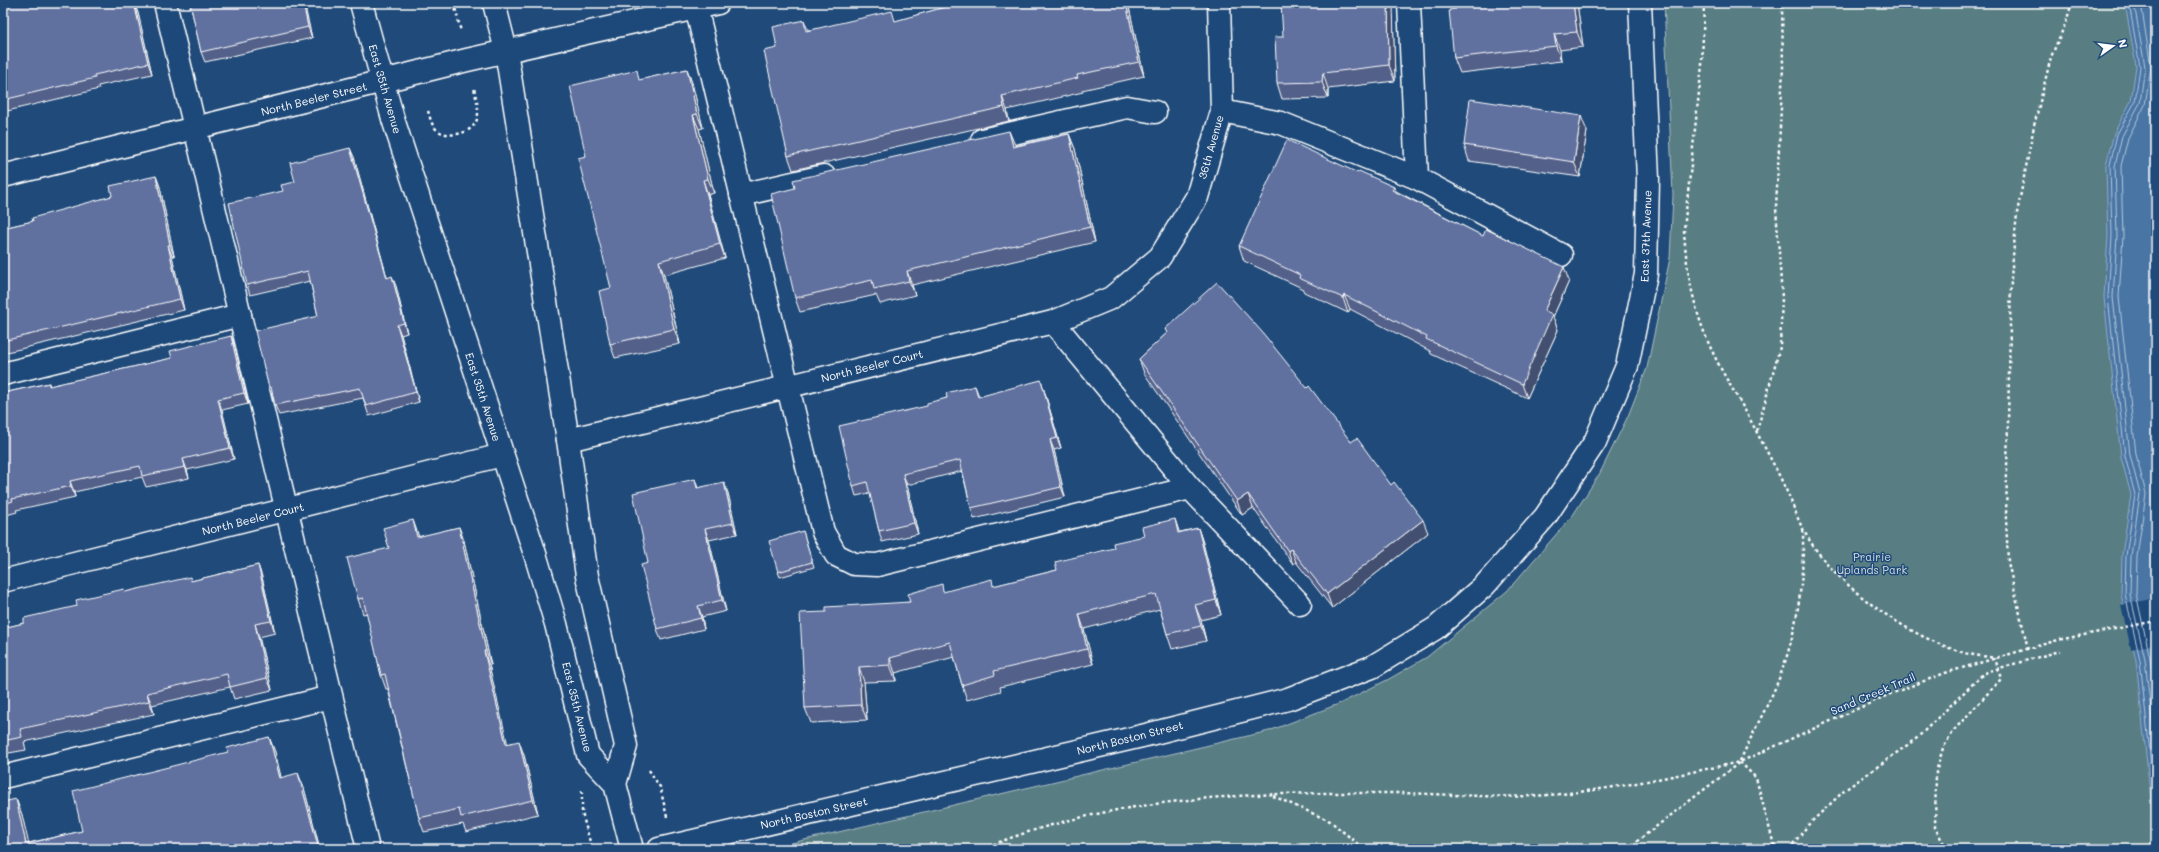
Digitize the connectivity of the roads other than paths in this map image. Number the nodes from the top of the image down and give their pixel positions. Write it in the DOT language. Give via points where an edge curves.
graph roads {
  1 [pos="164,3"];
  2 [pos="361,3"];
  3 [pos="494,3"];
  4 [pos="718,3"];
  5 [pos="1219,3"];
  6 [pos="1409,3"];
  7 [pos="1640,3"];
  8 [pos="695,6"];
  9 [pos="506,51"];
  10 [pos="382,82"];
  11 [pos="1222,111"];
  12 [pos="1155,112"];
  13 [pos="196,129"];
  14 [pos="965,144"];
  15 [pos="841,172"];
  16 [pos="3,176"];
  17 [pos="1417,178"];
  18 [pos="741,195"];
  19 [pos="1561,255"];
  20 [pos="1160,257"];
  21 [pos="240,315"];
  22 [pos="1053,322"];
  23 [pos="3,374"];
  24 [pos="786,387"];
  25 [pos="568,440"];
  26 [pos="502,455"];
  27 [pos="1190,488"];
  28 [pos="288,511"];
  29 [pos="1544,517"];
  30 [pos="3,581"];
  31 [pos="1300,604"];
  32 [pos="331,697"];
  33 [pos="3,777"];
  34 [pos="615,784"];
  35 [pos="368,849"];
  36 [pos="632,849"];
  37 [pos="659,849"];
  1 -- 13 [label="street"];
  2 -- 10 [label="street, East 35th Avenue"];
  3 -- 9 [label="street"];
  4 -- 8 [label="street, North Beeler Street"];
  5 -- 11 [label="street, 36th Avenue"];
  6 -- 17 [label="street"];
  7 -- 29 [label="street, East 37th Avenue" via="1648,179 1646,274 1627,366 1595,442"];
  8 -- 9 [label="street, North Beeler Street"];
  8 -- 18 [label="street"];
  9 -- 10 [label="street, North Beeler Street"];
  9 -- 25 [label="street"];
  10 -- 13 [label="street, North Beeler Street"];
  10 -- 26 [label="street, East 35th Avenue"];
  11 -- 17 [label="street" via="1282,123"];
  11 -- 20 [label="street, 36th Avenue" via="1197,197"];
  12 -- 14 [label="street" via="1127,107"];
  13 -- 16 [label="street, North Beeler Street"];
  13 -- 21 [label="street"];
  15 -- 18 [label="street"];
  17 -- 19 [label="street"];
  18 -- 24 [label="street"];
  20 -- 22 [label="street, North Beeler Court" via="1111,298"];
  21 -- 23 [label="street"];
  21 -- 28 [label="street"];
  22 -- 24 [label="street, North Beeler Court"];
  22 -- 27 [label="street"];
  24 -- 25 [label="street, North Beeler Court"];
  24 -- 27 [label="street" via="823,532 836,555 854,564 878,565"];
  25 -- 34 [label="street" via="587,576 626,746"];
  26 -- 28 [label="street, North Beeler Court"];
  26 -- 34 [label="street, East 35th Avenue" via="556,624 588,755"];
  27 -- 31 [label="street"];
  28 -- 30 [label="street, North Beeler Court"];
  28 -- 32 [label="street"];
  29 -- 37 [label="street, North Boston Street" via="1485,585 1436,628 1372,667 1288,699 1142,736"];
  32 -- 33 [label="street"];
  32 -- 35 [label="street"];
  34 -- 36 [label="street, East 35th Avenue"];
}
